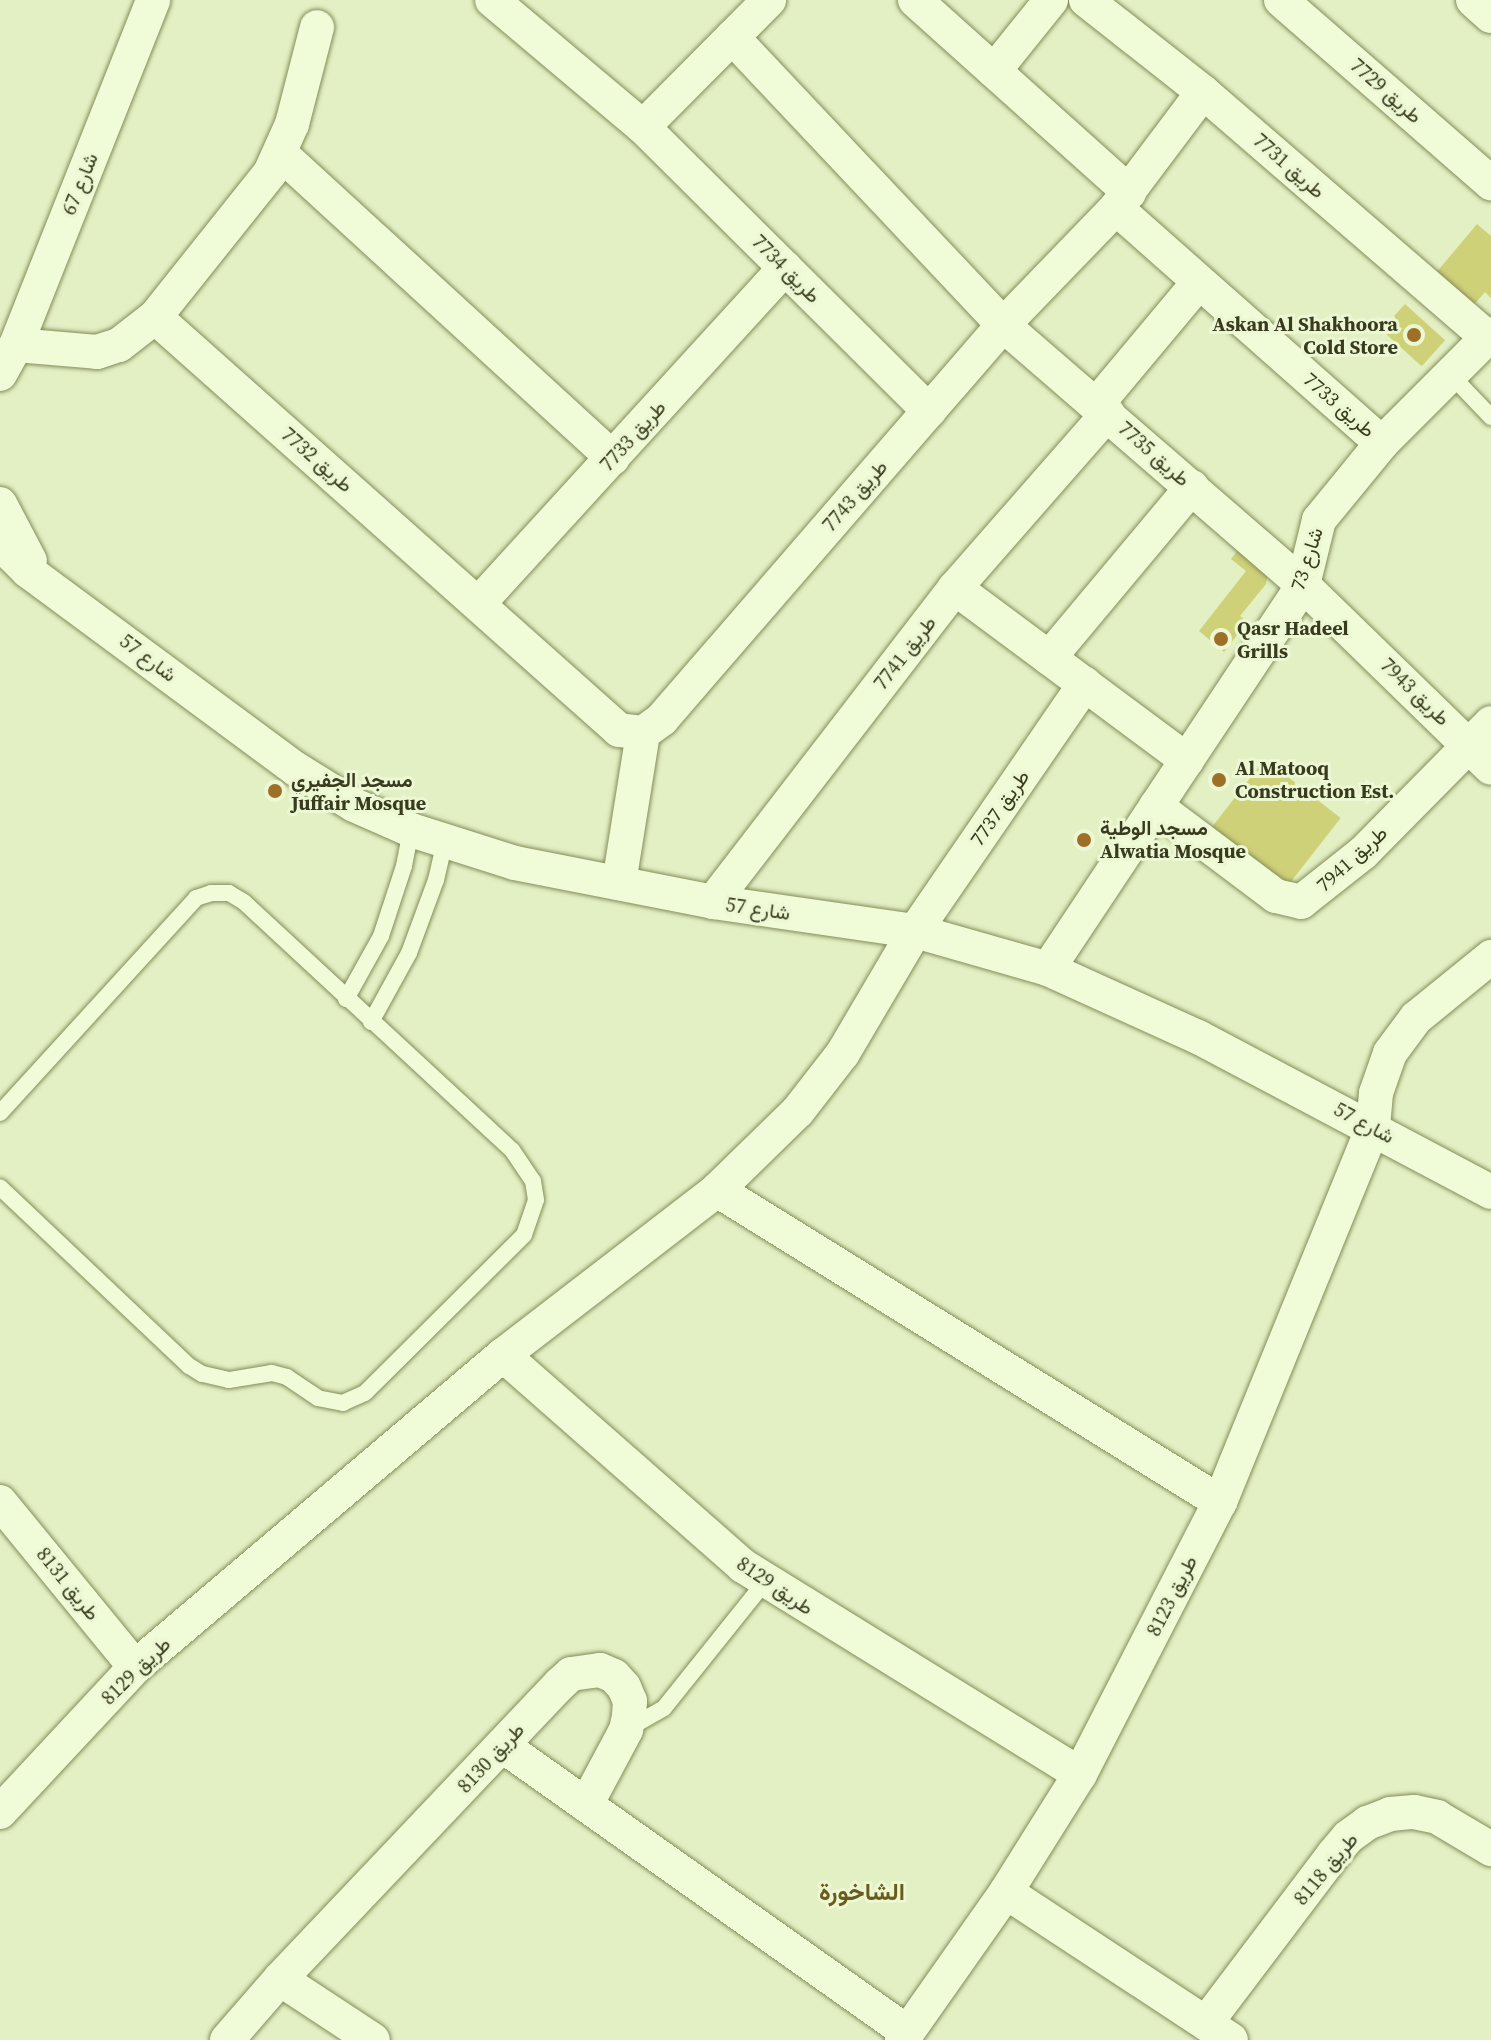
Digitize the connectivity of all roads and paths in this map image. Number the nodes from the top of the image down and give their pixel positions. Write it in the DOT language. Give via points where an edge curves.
graph roads {
  1 [pos="153,0"];
  2 [pos="492,0"];
  3 [pos="769,0"];
  4 [pos="915,0"];
  5 [pos="1051,0"];
  6 [pos="1086,0"];
  7 [pos="1281,0"];
  8 [pos="1473,0"];
  9 [pos="1491,16"];
  10 [pos="317,27"];
  11 [pos="732,37"];
  12 [pos="994,71"];
  13 [pos="1203,92"];
  14 [pos="643,127"];
  15 [pos="281,154"];
  16 [pos="1491,183"];
  17 [pos="1122,200"];
  18 [pos="785,268"];
  19 [pos="1199,282"];
  20 [pos="155,317"];
  21 [pos="1003,325"];
  22 [pos="1489,336"];
  23 [pos="5,367"];
  24 [pos="1449,373"];
  25 [pos="1102,408"];
  26 [pos="929,411"];
  27 [pos="1491,417"];
  28 [pos="1382,443"];
  29 [pos="613,458"];
  30 [pos="1192,487"];
  31 [pos="0,504"];
  32 [pos="0,543"];
  33 [pos="1303,585"];
  34 [pos="51,586"];
  35 [pos="955,588"];
  36 [pos="479,603"];
  37 [pos="1049,658"];
  38 [pos="1085,684"];
  39 [pos="643,733"];
  40 [pos="1484,745"];
  41 [pos="1187,760"];
  42 [pos="1156,806"];
  43 [pos="411,830"];
  44 [pos="445,841"];
  45 [pos="619,883"];
  46 [pos="713,902"];
  47 [pos="915,931"];
  48 [pos="1491,957"];
  49 [pos="1048,969"];
  50 [pos="346,999"];
  51 [pos="371,1022"];
  52 [pos="0,1113"];
  53 [pos="1373,1127"];
  54 [pos="0,1187"];
  55 [pos="717,1190"];
  56 [pos="1491,1192"];
  57 [pos="503,1355"];
  58 [pos="0,1502"];
  59 [pos="1220,1502"];
  60 [pos="765,1582"];
  61 [pos="135,1667"];
  62 [pos="626,1730"];
  63 [pos="503,1746"];
  64 [pos="1080,1774"];
  65 [pos="586,1805"];
  66 [pos="0,1812"];
  67 [pos="1491,1849"];
  68 [pos="1006,1892"];
  69 [pos="280,1979"];
  70 [pos="1219,2032"];
  71 [pos="351,2034"];
  72 [pos="904,2036"];
  73 [pos="227,2040"];
  1 -- 23 [label="street, شارع 67"];
  2 -- 14 [label="street, طريق 7734"];
  3 -- 11 [label="street"];
  4 -- 12 [label="street, طريق 7733"];
  5 -- 12 [label="street"];
  6 -- 13 [label="street, طريق 7731"];
  7 -- 16 [label="street, طريق 7729"];
  8 -- 9 [label="street"];
  10 -- 15 [label="street"];
  11 -- 14 [label="street"];
  11 -- 21 [label="street, طريق 7735"];
  12 -- 17 [label="street, طريق 7733"];
  13 -- 17 [label="street, طريق 7743"];
  13 -- 22 [label="street, طريق 7731"];
  14 -- 18 [label="street, طريق 7734"];
  15 -- 20 [label="street"];
  15 -- 29 [label="street"];
  17 -- 19 [label="street, طريق 7733"];
  17 -- 21 [label="street, طريق 7743"];
  18 -- 26 [label="street, طريق 7734"];
  18 -- 29 [label="street, طريق 7733"];
  19 -- 25 [label="street, طريق 7741"];
  19 -- 28 [label="street, طريق 7733"];
  20 -- 23 [label="street" via="119,345"];
  20 -- 36 [label="street, طريق 7732"];
  21 -- 25 [label="street, طريق 7735"];
  21 -- 26 [label="street, طريق 7743"];
  22 -- 24 [label="street, شارع 73"];
  24 -- 27 [label="lane"];
  24 -- 28 [label="street, شارع 73"];
  25 -- 30 [label="street, طريق 7735"];
  25 -- 35 [label="street, طريق 7741"];
  26 -- 39 [label="street, طريق 7743" via="662,719"];
  28 -- 33 [label="street, شارع 73" via="1319,520"];
  29 -- 36 [label="street, طريق 7733"];
  30 -- 33 [label="street, طريق 7735"];
  30 -- 37 [label="street"];
  31 -- 34 [label="street" via="29,560"];
  32 -- 34 [label="street"];
  33 -- 40 [label="street, طريق 7943"];
  33 -- 41 [label="street, شارع 73"];
  34 -- 43 [label="street, شارع 57" via="296,769 354,805"];
  35 -- 37 [label="street"];
  35 -- 46 [label="street, طريق 7741"];
  36 -- 39 [label="street" via="619,730"];
  37 -- 38 [label="street"];
  38 -- 41 [label="street"];
  38 -- 47 [label="street, طريق 7737"];
  39 -- 45 [label="street"];
  40 -- 42 [label="street, طريق 7941" via="1301,902 1276,896"];
  41 -- 42 [label="street, شارع 73"];
  42 -- 49 [label="street, شارع 73"];
  43 -- 44 [label="street, شارع 57"];
  43 -- 50 [label="lane" via="381,936"];
  44 -- 45 [label="street, شارع 57" via="515,863"];
  44 -- 51 [label="lane" via="409,953"];
  45 -- 46 [label="street, شارع 57"];
  46 -- 47 [label="street, شارع 57"];
  47 -- 49 [label="street, شارع 57"];
  47 -- 55 [label="street, طريق 8129" via="843,1053 798,1111"];
  48 -- 53 [label="street, طريق 8123" via="1416,1018 1390,1053 1376,1093"];
  49 -- 53 [label="street, شارع 57" via="1198,1037"];
  50 -- 51 [label="lane"];
  50 -- 52 [label="lane" via="244,902 229,893 211,893 190,904"];
  51 -- 54 [label="lane" via="512,1150 533,1181 536,1200 524,1235 354,1400 330,1402 272,1373 229,1380 202,1374"];
  53 -- 56 [label="street, شارع 57"];
  53 -- 59 [label="street, طريق 8123"];
  55 -- 57 [label="street, طريق 8129"];
  55 -- 59 [label="street"];
  57 -- 60 [label="street, طريق 8129"];
  57 -- 61 [label="street, طريق 8129"];
  58 -- 61 [label="street, طريق 8131"];
  59 -- 64 [label="street, طريق 8123"];
  60 -- 62 [label="lane" via="664,1708"];
  60 -- 64 [label="street, طريق 8129"];
  61 -- 66 [label="street, طريق 8129"];
  62 -- 63 [label="street, طريق 8130" via="630,1701 624,1687 614,1676 585,1669 571,1674"];
  62 -- 65 [label="street, طريق 8130"];
  63 -- 65 [label="street, طريق 8123"];
  63 -- 69 [label="street, طريق 8130"];
  64 -- 68 [label="street, طريق 8123"];
  65 -- 72 [label="street, طريق 8123"];
  67 -- 70 [label="street, طريق 8118" via="1437,1817 1402,1813 1367,1823 1333,1855"];
  68 -- 70 [label="street, طريق 8118"];
  68 -- 72 [label="street, طريق 8123"];
  69 -- 71 [label="street"];
  69 -- 73 [label="street, طريق 8130"];
}
